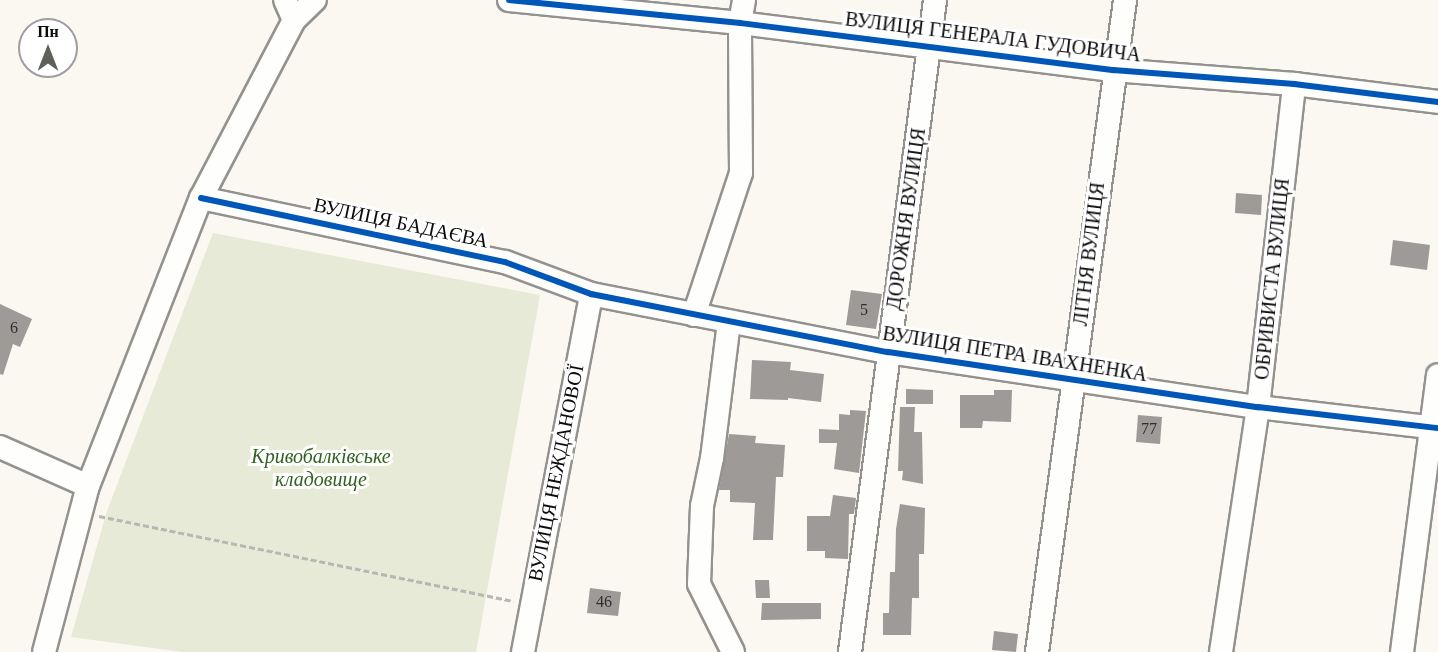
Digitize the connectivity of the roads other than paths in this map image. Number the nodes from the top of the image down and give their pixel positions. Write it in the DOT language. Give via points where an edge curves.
graph roads {
  1 [pos="315,0"];
  2 [pos="509,0"];
  3 [pos="744,0"];
  4 [pos="934,0"];
  5 [pos="1125,0"];
  6 [pos="555,3"];
  7 [pos="290,10"];
  8 [pos="740,23"];
  9 [pos="928,47"];
  10 [pos="1113,70"];
  11 [pos="1294,84"];
  12 [pos="1438,102"];
  13 [pos="201,198"];
  14 [pos="591,294"];
  15 [pos="694,315"];
  16 [pos="729,322"];
  17 [pos="888,352"];
  18 [pos="1438,375"];
  19 [pos="1073,380"];
  20 [pos="1258,407"];
  21 [pos="1435,428"];
  22 [pos="0,447"];
  23 [pos="88,486"];
  24 [pos="44,652"];
  25 [pos="523,652"];
  26 [pos="733,652"];
  27 [pos="850,652"];
  28 [pos="1037,652"];
  29 [pos="1221,652"];
  30 [pos="1402,652"];
  1 -- 7 [label="street"];
  2 -- 6 [label="street, ВУЛИЦЯ ГЕНЕРАЛА ГУДОВИЧА"];
  3 -- 8 [label="street"];
  4 -- 9 [label="street, ДОРОЖНЯ ВУЛИЦЯ"];
  5 -- 10 [label="street, ЛІТНЯ ВУЛИЦЯ"];
  6 -- 8 [label="street, ВУЛИЦЯ ГЕНЕРАЛА ГУДОВИЧА"];
  7 -- 13 [label="street"];
  8 -- 9 [label="street, ВУЛИЦЯ ГЕНЕРАЛА ГУДОВИЧА"];
  8 -- 15 [label="street" via="741,173"];
  9 -- 10 [label="street, ВУЛИЦЯ ГЕНЕРАЛА ГУДОВИЧА"];
  9 -- 17 [label="street, ДОРОЖНЯ ВУЛИЦЯ"];
  10 -- 11 [label="street, ВУЛИЦЯ ГЕНЕРАЛА ГУДОВИЧА"];
  10 -- 19 [label="street, ЛІТНЯ ВУЛИЦЯ"];
  11 -- 12 [label="street, ВУЛИЦЯ ГЕНЕРАЛА ГУДОВИЧА"];
  11 -- 20 [label="street, ОБРИВИСТА ВУЛИЦЯ"];
  13 -- 14 [label="street, ВУЛИЦЯ БАДАЄВА" via="505,262"];
  13 -- 23 [label="street"];
  14 -- 15 [label="street, ВУЛИЦЯ ПЕТРА ІВАХНЕНКА"];
  14 -- 25 [label="street, ВУЛИЦЯ НЕЖДАНОВОЇ"];
  15 -- 16 [label="street, ВУЛИЦЯ ПЕТРА ІВАХНЕНКА"];
  16 -- 17 [label="street, ВУЛИЦЯ ПЕТРА ІВАХНЕНКА"];
  16 -- 26 [label="street" via="702,506 699,584"];
  17 -- 19 [label="street, ВУЛИЦЯ ПЕТРА ІВАХНЕНКА"];
  17 -- 27 [label="street, ДОРОЖНЯ ВУЛИЦЯ"];
  18 -- 21 [label="street"];
  19 -- 20 [label="street, ВУЛИЦЯ ПЕТРА ІВАХНЕНКА"];
  19 -- 28 [label="street, ЛІТНЯ ВУЛИЦЯ"];
  20 -- 21 [label="street, ВУЛИЦЯ ПЕТРА ІВАХНЕНКА"];
  20 -- 29 [label="street, ОБРИВИСТА ВУЛИЦЯ"];
  21 -- 30 [label="street"];
  22 -- 23 [label="street"];
  23 -- 24 [label="street"];
}
